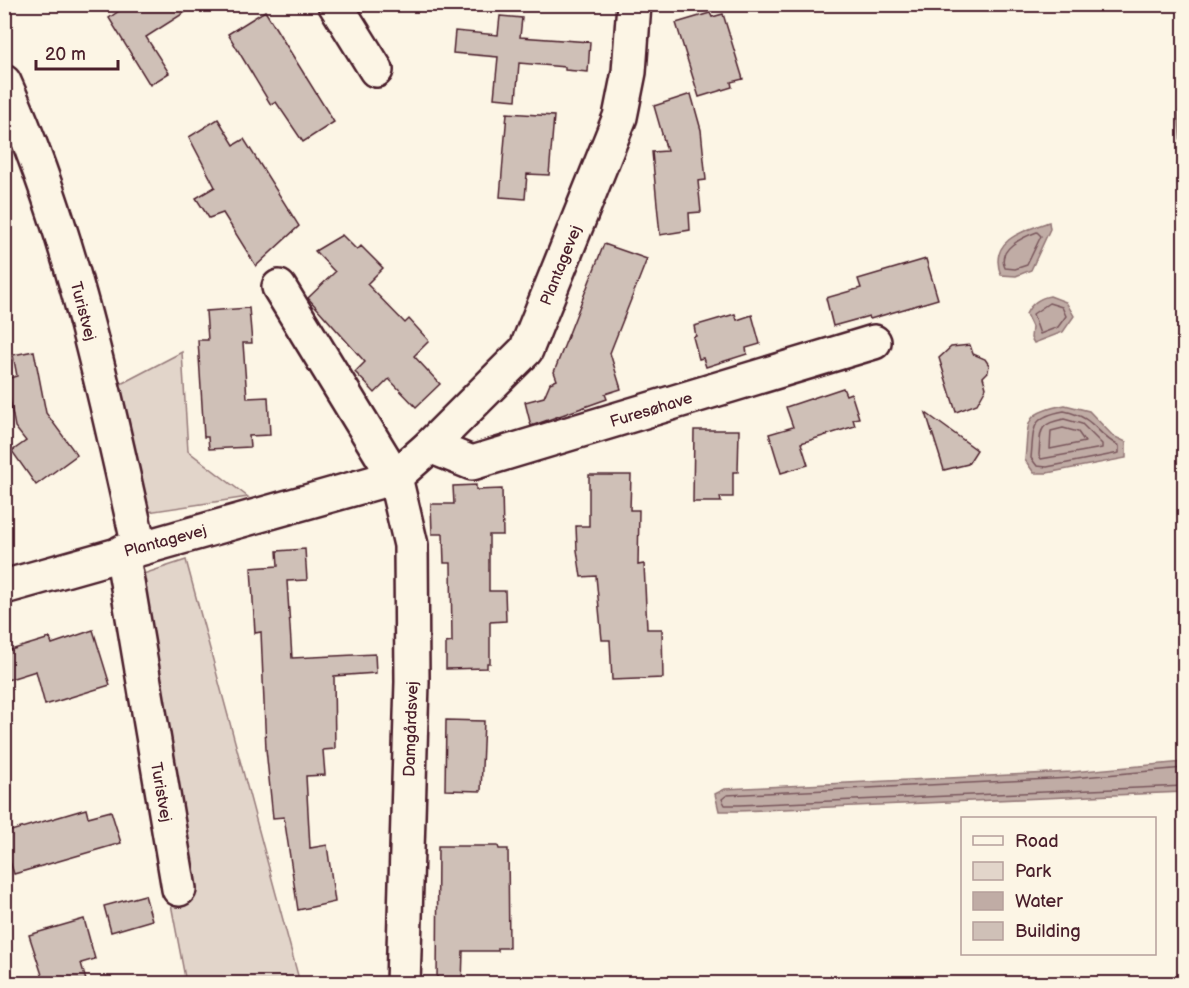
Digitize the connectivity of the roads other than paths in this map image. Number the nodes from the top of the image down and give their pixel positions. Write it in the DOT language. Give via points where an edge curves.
graph roads {
  1 [pos="335,4"];
  2 [pos="634,4"];
  3 [pos="376,70"];
  4 [pos="4,82"];
  5 [pos="279,287"];
  6 [pos="874,342"];
  7 [pos="430,446"];
  8 [pos="395,477"];
  9 [pos="130,550"];
  10 [pos="4,587"];
  11 [pos="179,889"];
  12 [pos="403,984"];
  1 -- 3 [label="street"];
  2 -- 7 [label="street, Plantagevej" via="629,72 620,117 526,350"];
  4 -- 9 [label="street, Turistvej" via="27,132 74,272 102,380"];
  5 -- 8 [label="street"];
  6 -- 7 [label="street, Furesøhave" via="472,463"];
  7 -- 8 [label="street, Plantagevej"];
  8 -- 9 [label="street, Plantagevej"];
  8 -- 12 [label="street, Damgårdsvej" via="411,545 412,682"];
  9 -- 10 [label="street, Plantagevej"];
  9 -- 11 [label="street, Turistvej"];
}
